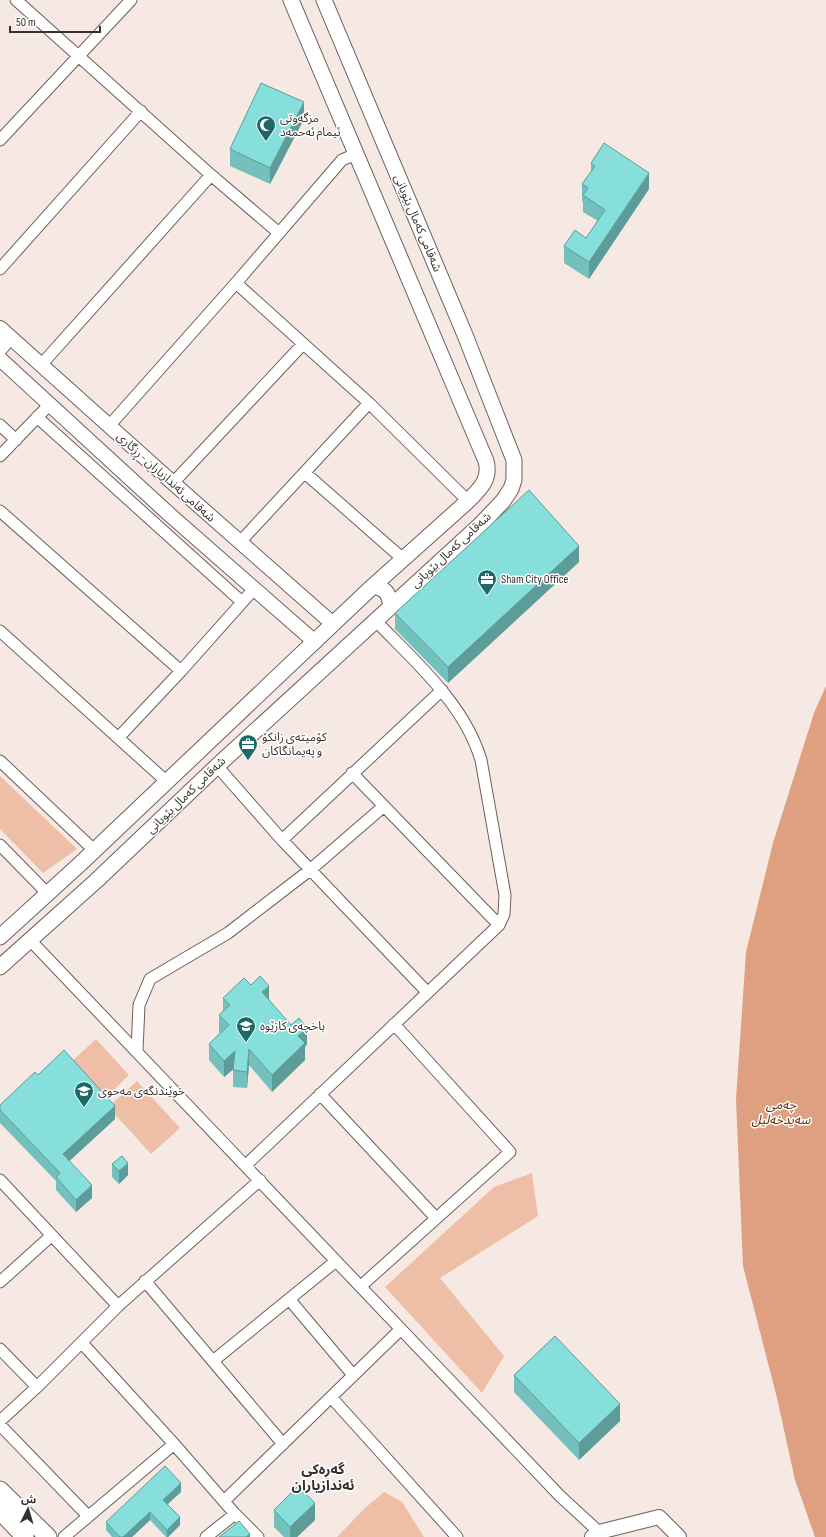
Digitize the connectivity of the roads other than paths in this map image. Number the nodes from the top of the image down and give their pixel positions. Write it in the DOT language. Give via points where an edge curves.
graph roads {
  1 [pos="16,0"];
  2 [pos="131,0"];
  3 [pos="291,0"];
  4 [pos="324,0"];
  5 [pos="79,56"];
  6 [pos="141,111"];
  7 [pos="0,140"];
  8 [pos="356,154"];
  9 [pos="211,175"];
  10 [pos="279,233"];
  11 [pos="0,269"];
  12 [pos="236,283"];
  13 [pos="5,333"];
  14 [pos="303,344"];
  15 [pos="0,349"];
  16 [pos="0,358"];
  17 [pos="41,365"];
  18 [pos="369,403"];
  19 [pos="50,404"];
  20 [pos="37,417"];
  21 [pos="0,425"];
  22 [pos="109,426"];
  23 [pos="16,440"];
  24 [pos="0,456"];
  25 [pos="305,472"];
  26 [pos="173,483"];
  27 [pos="468,501"];
  28 [pos="0,510"];
  29 [pos="240,542"];
  30 [pos="403,559"];
  31 [pos="373,586"];
  32 [pos="254,589"];
  33 [pos="242,602"];
  34 [pos="391,605"];
  35 [pos="375,620"];
  36 [pos="333,624"];
  37 [pos="0,631"];
  38 [pos="315,642"];
  39 [pos="181,671"];
  40 [pos="442,690"];
  41 [pos="118,738"];
  42 [pos="0,761"];
  43 [pos="217,766"];
  44 [pos="352,773"];
  45 [pos="167,782"];
  46 [pos="384,806"];
  47 [pos="282,840"];
  48 [pos="0,845"];
  49 [pos="94,851"];
  50 [pos="80,864"];
  51 [pos="310,870"];
  52 [pos="96,881"];
  53 [pos="47,893"];
  54 [pos="499,925"];
  55 [pos="0,937"];
  56 [pos="30,940"];
  57 [pos="0,967"];
  58 [pos="427,992"];
  59 [pos="394,1024"];
  60 [pos="137,1051"];
  61 [pos="320,1094"];
  62 [pos="246,1165"];
  63 [pos="0,1180"];
  64 [pos="260,1180"];
  65 [pos="436,1218"];
  66 [pos="51,1236"];
  67 [pos="336,1261"];
  68 [pos="145,1281"];
  69 [pos="0,1282"];
  70 [pos="361,1286"];
  71 [pos="289,1299"];
  72 [pos="118,1306"];
  73 [pos="401,1329"];
  74 [pos="82,1343"];
  75 [pos="0,1349"];
  76 [pos="213,1361"];
  77 [pos="353,1375"];
  78 [pos="37,1387"];
  79 [pos="331,1397"];
  80 [pos="0,1421"];
  81 [pos="0,1425"];
  82 [pos="174,1444"];
  83 [pos="283,1444"];
  84 [pos="0,1490"];
  85 [pos="224,1501"];
  86 [pos="0,1511"];
  87 [pos="235,1514"];
  88 [pos="88,1516"];
  89 [pos="595,1534"];
  90 [pos="25,1537"];
  91 [pos="48,1537"];
  92 [pos="64,1537"];
  93 [pos="206,1537"];
  94 [pos="258,1537"];
  95 [pos="457,1537"];
  96 [pos="679,1537"];
  1 -- 5 [label="street"];
  2 -- 5 [label="street"];
  3 -- 8 [label="main road, شەقامی کەمال بێویانی"];
  4 -- 34 [label="main road, شەقامی کەمال بێویانی" via="465,335 509,445 515,467 513,486 500,505"];
  5 -- 6 [label="street"];
  5 -- 7 [label="street"];
  6 -- 9 [label="street"];
  6 -- 11 [label="street"];
  8 -- 10 [label="street" via="342,160"];
  8 -- 27 [label="main road, شەقامی کەمال بێویانی" via="486,461 488,470 485,482"];
  9 -- 10 [label="street"];
  9 -- 17 [label="street"];
  10 -- 12 [label="street"];
  12 -- 14 [label="street"];
  12 -- 22 [label="street"];
  13 -- 15 [label="street"];
  13 -- 17 [label="street, شەقامی ئەندازیاران - ڕزگاری"];
  14 -- 18 [label="street"];
  14 -- 26 [label="street"];
  16 -- 19 [label="street, شەقامی ئەندازیاران - ڕزگاری"];
  17 -- 22 [label="street, شەقامی ئەندازیاران - ڕزگاری"];
  18 -- 25 [label="street"];
  18 -- 27 [label="street"];
  19 -- 20 [label="street"];
  19 -- 32 [label="street, شەقامی ئەندازیاران - ڕزگاری"];
  20 -- 23 [label="street"];
  20 -- 33 [label="street"];
  21 -- 23 [label="street"];
  22 -- 26 [label="street, شەقامی ئەندازیاران - ڕزگاری"];
  23 -- 24 [label="street"];
  25 -- 29 [label="street"];
  25 -- 30 [label="street"];
  26 -- 29 [label="street, شەقامی ئەندازیاران - ڕزگاری"];
  27 -- 30 [label="main road, شەقامی کەمال بێویانی"];
  28 -- 39 [label="street"];
  29 -- 36 [label="street, شەقامی ئەندازیاران - ڕزگاری"];
  30 -- 31 [label="main road, شەقامی کەمال بێویانی"];
  31 -- 34 [label="main road" via="383,588 389,596"];
  31 -- 36 [label="main road, شەقامی کەمال بێویانی"];
  32 -- 33 [label="street"];
  32 -- 38 [label="street, شەقامی ئەندازیاران - ڕزگاری"];
  33 -- 39 [label="street"];
  34 -- 35 [label="main road, شەقامی کەمال بێویانی"];
  35 -- 40 [label="street"];
  35 -- 43 [label="main road, شەقامی کەمال بێویانی"];
  36 -- 38 [label="main road, شەقامی کەمال بێویانی"];
  37 -- 41 [label="street"];
  38 -- 45 [label="main road, شەقامی کەمال بێویانی"];
  39 -- 41 [label="street"];
  40 -- 44 [label="street"];
  40 -- 54 [label="street" via="470,732 481,760 505,895 504,914"];
  41 -- 45 [label="street"];
  42 -- 49 [label="street"];
  43 -- 47 [label="street"];
  43 -- 52 [label="main road, شەقامی کەمال بێویانی"];
  44 -- 46 [label="street"];
  44 -- 47 [label="street"];
  45 -- 49 [label="main road, شەقامی کەمال بێویانی"];
  46 -- 51 [label="street"];
  46 -- 54 [label="street"];
  47 -- 51 [label="street"];
  48 -- 53 [label="street"];
  49 -- 50 [label="main road, شەقامی کەمال بێویانی"];
  50 -- 52 [label="main road" via="82,873 88,879"];
  50 -- 53 [label="main road, شەقامی کەمال بێویانی"];
  51 -- 58 [label="street"];
  51 -- 60 [label="street" via="228,933 150,979 139,1004"];
  52 -- 56 [label="main road, شەقامی کەمال بێویانی"];
  53 -- 55 [label="main road, شەقامی کەمال بێویانی"];
  54 -- 58 [label="street"];
  56 -- 57 [label="main road, شەقامی کەمال بێویانی"];
  56 -- 60 [label="street"];
  58 -- 59 [label="street"];
  59 -- 61 [label="street"];
  59 -- 65 [label="street" via="510,1152"];
  60 -- 62 [label="street"];
  61 -- 62 [label="street"];
  61 -- 65 [label="street"];
  62 -- 64 [label="street"];
  63 -- 66 [label="street"];
  64 -- 67 [label="street"];
  64 -- 68 [label="street"];
  65 -- 70 [label="street"];
  66 -- 69 [label="street"];
  66 -- 72 [label="street"];
  67 -- 70 [label="street"];
  67 -- 71 [label="street"];
  68 -- 72 [label="street"];
  68 -- 76 [label="street"];
  70 -- 73 [label="street"];
  71 -- 76 [label="street"];
  71 -- 77 [label="street"];
  72 -- 74 [label="street"];
  73 -- 77 [label="street"];
  73 -- 89 [label="street"];
  74 -- 78 [label="street"];
  74 -- 82 [label="street"];
  75 -- 78 [label="street"];
  76 -- 83 [label="street"];
  77 -- 79 [label="street"];
  78 -- 80 [label="street"];
  79 -- 83 [label="street"];
  79 -- 95 [label="street"];
  81 -- 88 [label="street"];
  82 -- 85 [label="street"];
  82 -- 88 [label="street"];
  83 -- 85 [label="street"];
  84 -- 91 [label="main road"];
  85 -- 87 [label="street"];
  86 -- 90 [label="main road"];
  87 -- 93 [label="street"];
  87 -- 94 [label="street"];
  88 -- 92 [label="street"];
  89 -- 96 [label="street" via="659,1517"];
}
